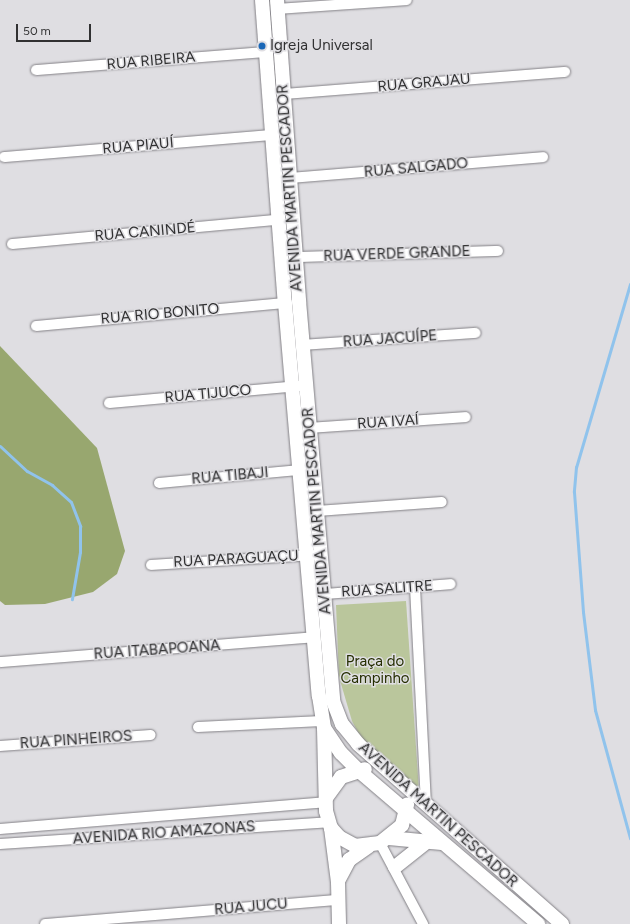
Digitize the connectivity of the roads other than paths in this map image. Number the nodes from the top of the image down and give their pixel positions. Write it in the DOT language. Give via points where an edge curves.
graph roads {
  1 [pos="262,0"];
  2 [pos="407,0"];
  3 [pos="277,5"];
  4 [pos="266,52"];
  5 [pos="36,70"];
  6 [pos="564,72"];
  7 [pos="283,94"];
  8 [pos="272,135"];
  9 [pos="4,157"];
  10 [pos="543,157"];
  11 [pos="289,178"];
  12 [pos="276,184"];
  13 [pos="292,215"];
  14 [pos="278,220"];
  15 [pos="12,244"];
  16 [pos="498,251"];
  17 [pos="296,253"];
  18 [pos="285,303"];
  19 [pos="36,326"];
  20 [pos="476,333"];
  21 [pos="303,345"];
  22 [pos="299,386"];
  23 [pos="109,403"];
  24 [pos="466,417"];
  25 [pos="310,428"];
  26 [pos="300,470"];
  27 [pos="159,483"];
  28 [pos="442,502"];
  29 [pos="317,510"];
  30 [pos="314,555"];
  31 [pos="151,565"];
  32 [pos="451,584"];
  33 [pos="415,587"];
  34 [pos="324,594"];
  35 [pos="315,637"];
  36 [pos="0,662"];
  37 [pos="323,725"];
  38 [pos="198,727"];
  39 [pos="151,734"];
  40 [pos="0,746"];
  41 [pos="384,767"];
  42 [pos="358,770"];
  43 [pos="405,786"];
  44 [pos="326,800"];
  45 [pos="426,806"];
  46 [pos="407,814"];
  47 [pos="329,825"];
  48 [pos="0,829"];
  49 [pos="429,840"];
  50 [pos="379,843"];
  51 [pos="443,843"];
  52 [pos="0,844"];
  53 [pos="395,867"];
  54 [pos="338,882"];
  55 [pos="337,900"];
  56 [pos="45,924"];
  57 [pos="339,924"];
  58 [pos="423,924"];
  59 [pos="538,924"];
  60 [pos="562,924"];
  1 -- 4 [label="street, AVENIDA MARTIN PESCADOR"];
  2 -- 3 [label="street"];
  3 -- 7 [label="street, AVENIDA MARTIN PESCADOR"];
  4 -- 5 [label="street, RUA RIBEIRA"];
  4 -- 8 [label="street, AVENIDA MARTIN PESCADOR"];
  6 -- 7 [label="street, RUA GRAJAU"];
  7 -- 11 [label="street, AVENIDA MARTIN PESCADOR"];
  8 -- 9 [label="street, RUA PIAUÍ"];
  8 -- 12 [label="street, AVENIDA MARTIN PESCADOR"];
  10 -- 11 [label="street, RUA SALGADO"];
  11 -- 13 [label="street, AVENIDA MARTIN PESCADOR"];
  12 -- 13 [label="street" via="281,191 282,211"];
  12 -- 14 [label="street, AVENIDA MARTIN PESCADOR"];
  13 -- 17 [label="street, AVENIDA MARTIN PESCADOR"];
  14 -- 15 [label="street, RUA CANINDÉ"];
  14 -- 17 [label="street" via="287,223 290,242"];
  14 -- 18 [label="street, AVENIDA MARTIN PESCADOR"];
  16 -- 17 [label="street, RUA VERDE GRANDE"];
  17 -- 21 [label="street, AVENIDA MARTIN PESCADOR"];
  18 -- 19 [label="street, RUA RIO BONITO"];
  18 -- 22 [label="street, AVENIDA MARTIN PESCADOR"];
  20 -- 21 [label="street, RUA JACUÍPE"];
  21 -- 22 [label="street, AVENIDA MARTIN PESCADOR"];
  22 -- 23 [label="street, RUA TIJUCO"];
  22 -- 25 [label="street, AVENIDA MARTIN PESCADOR"];
  22 -- 26 [label="street, AVENIDA MARTIN PESCADOR"];
  24 -- 25 [label="street, RUA IVAÍ"];
  25 -- 29 [label="street, AVENIDA MARTIN PESCADOR"];
  26 -- 27 [label="street, RUA TIBAJI"];
  26 -- 30 [label="street, AVENIDA MARTIN PESCADOR"];
  28 -- 29 [label="street"];
  29 -- 30 [label="street, AVENIDA MARTIN PESCADOR"];
  30 -- 31 [label="street, RUA PARAGUAÇU"];
  30 -- 34 [label="street, AVENIDA MARTIN PESCADOR"];
  30 -- 35 [label="street, AVENIDA MARTIN PESCADOR"];
  32 -- 33 [label="street, RUA SALITRE"];
  33 -- 34 [label="street, RUA SALITRE"];
  33 -- 45 [label="street"];
  34 -- 41 [label="street, AVENIDA MARTIN PESCADOR" via="333,700 351,736"];
  35 -- 36 [label="street, RUA ITABAPOANA"];
  35 -- 37 [label="street, AVENIDA MARTIN PESCADOR"];
  37 -- 38 [label="street"];
  37 -- 42 [label="street, AVENIDA MARTIN PESCADOR" via="341,753"];
  37 -- 44 [label="street"];
  39 -- 40 [label="street, RUA PINHEIROS"];
  41 -- 42 [label="street"];
  41 -- 43 [label="street, AVENIDA MARTIN PESCADOR"];
  42 -- 44 [label="street" via="341,778"];
  42 -- 46 [label="street, AVENIDA MARTIN PESCADOR"];
  43 -- 45 [label="street, AVENIDA MARTIN PESCADOR"];
  43 -- 46 [label="street"];
  44 -- 47 [label="street"];
  44 -- 48 [label="street, AVENIDA RIO AMAZONAS"];
  45 -- 60 [label="street, AVENIDA MARTIN PESCADOR"];
  46 -- 50 [label="street" via="400,829"];
  46 -- 51 [label="street, AVENIDA MARTIN PESCADOR"];
  47 -- 50 [label="street" via="347,842"];
  47 -- 52 [label="street, AVENIDA RIO AMAZONAS"];
  47 -- 54 [label="street"];
  49 -- 50 [label="street"];
  49 -- 51 [label="street"];
  49 -- 53 [label="street"];
  50 -- 53 [label="street"];
  50 -- 54 [label="street" via="349,860"];
  51 -- 59 [label="street, AVENIDA MARTIN PESCADOR"];
  53 -- 58 [label="street"];
  54 -- 55 [label="street"];
  55 -- 56 [label="street, RUA JUCU"];
  55 -- 57 [label="street"];
}
